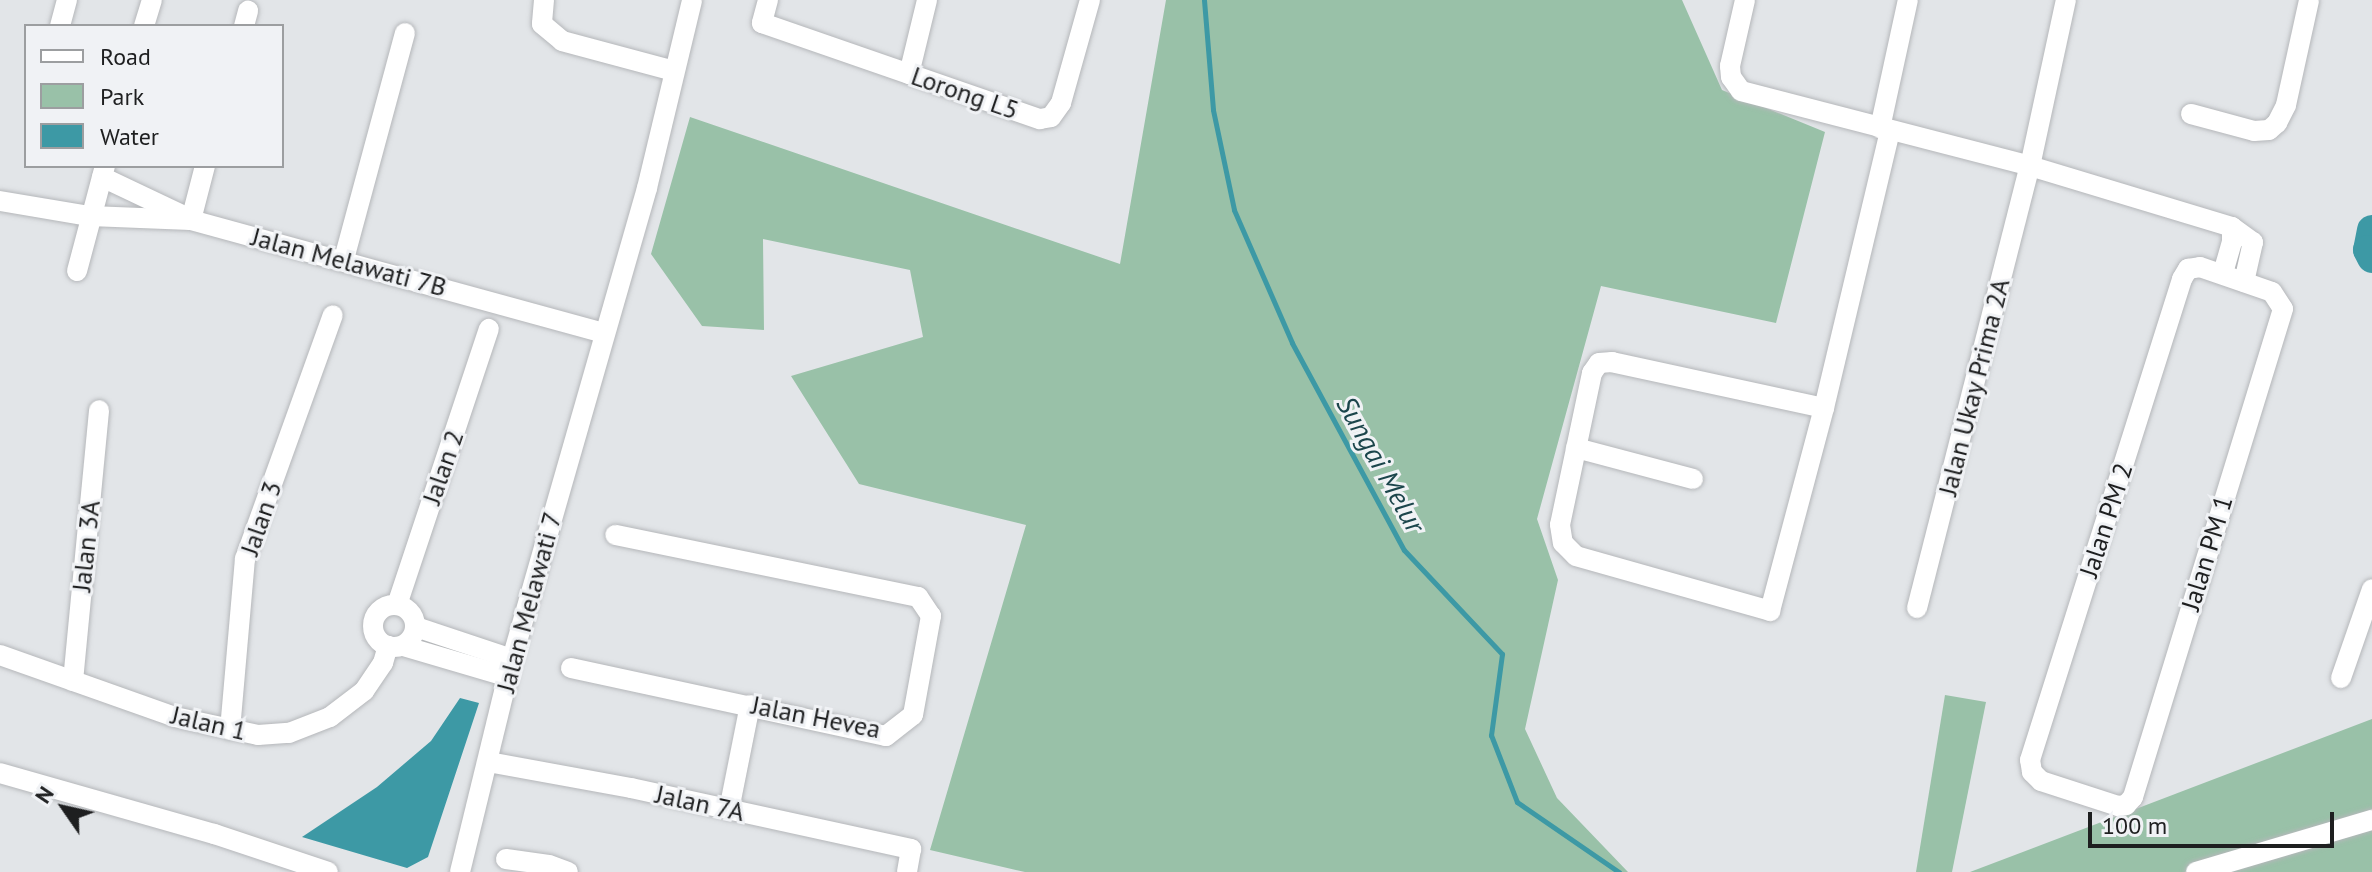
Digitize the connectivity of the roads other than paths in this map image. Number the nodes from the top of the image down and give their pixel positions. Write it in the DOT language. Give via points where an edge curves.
graph roads {
  1 [pos="67,0"];
  2 [pos="152,0"];
  3 [pos="544,0"];
  4 [pos="692,0"];
  5 [pos="768,0"];
  6 [pos="927,0"];
  7 [pos="1090,0"];
  8 [pos="1745,0"];
  9 [pos="1908,0"];
  10 [pos="2066,0"];
  11 [pos="2309,0"];
  12 [pos="61,24"];
  13 [pos="145,24"];
  14 [pos="405,33"];
  15 [pos="674,71"];
  16 [pos="909,74"];
  17 [pos="2191,114"];
  18 [pos="1885,130"];
  19 [pos="2030,166"];
  20 [pos="204,168"];
  21 [pos="104,172"];
  22 [pos="0,201"];
  23 [pos="90,216"];
  24 [pos="191,220"];
  25 [pos="2232,227"];
  26 [pos="344,259"];
  27 [pos="77,271"];
  28 [pos="2223,273"];
  29 [pos="2244,282"];
  30 [pos="333,315"];
  31 [pos="489,329"];
  32 [pos="603,333"];
  33 [pos="1824,408"];
  34 [pos="99,410"];
  35 [pos="1576,448"];
  36 [pos="1693,479"];
  37 [pos="615,535"];
  38 [pos="2372,589"];
  39 [pos="397,605"];
  40 [pos="1917,608"];
  41 [pos="416,627"];
  42 [pos="396,646"];
  43 [pos="0,655"];
  44 [pos="510,668"];
  45 [pos="571,668"];
  46 [pos="2341,678"];
  47 [pos="73,681"];
  48 [pos="750,705"];
  49 [pos="230,730"];
  50 [pos="488,762"];
  51 [pos="0,773"];
  52 [pos="2126,805"];
  53 [pos="729,810"];
  54 [pos="2372,820"];
  55 [pos="506,859"];
  56 [pos="328,872"];
  57 [pos="460,872"];
  58 [pos="568,872"];
  59 [pos="907,872"];
  60 [pos="2196,872"];
  1 -- 12 [label="street"];
  2 -- 13 [label="street"];
  3 -- 15 [label="street" via="542,24 562,41"];
  4 -- 15 [label="street, Jalan Melawati 7"];
  5 -- 16 [label="street, Lorong L5" via="762,23"];
  6 -- 16 [label="street"];
  7 -- 16 [label="street, Lorong L5" via="1061,103 1051,117 1040,119"];
  8 -- 18 [label="street" via="1730,66 1737,84 1751,95"];
  9 -- 18 [label="street"];
  10 -- 19 [label="street, Jalan Ukay Prima 2A"];
  11 -- 17 [label="street" via="2286,105 2277,123 2254,131"];
  14 -- 26 [label="street"];
  15 -- 32 [label="street, Jalan Melawati 7" via="647,188"];
  18 -- 19 [label="street"];
  18 -- 33 [label="street"];
  19 -- 25 [label="street"];
  19 -- 40 [label="street, Jalan Ukay Prima 2A"];
  20 -- 24 [label="street"];
  21 -- 23 [label="street"];
  21 -- 24 [label="street"];
  22 -- 23 [label="street, Jalan Melawati 7B"];
  23 -- 24 [label="street, Jalan Melawati 7B"];
  23 -- 27 [label="street"];
  24 -- 26 [label="street, Jalan Melawati 7B"];
  25 -- 28 [label="street"];
  25 -- 29 [label="street" via="2253,242"];
  26 -- 32 [label="street, Jalan Melawati 7B"];
  28 -- 29 [label="street"];
  28 -- 52 [label="street, Jalan PM 2" via="2188,269 2030,760 2041,781"];
  29 -- 52 [label="street, Jalan PM 1" via="2272,292 2283,309 2133,797"];
  30 -- 49 [label="street, Jalan 3" via="245,559"];
  31 -- 39 [label="street, Jalan 2"];
  32 -- 44 [label="street, Jalan Melawati 7"];
  33 -- 35 [label="street" via="1599,363 1592,373"];
  33 -- 35 [label="street" via="1770,611 1576,556 1563,543 1560,525"];
  34 -- 47 [label="street, Jalan 3A"];
  35 -- 36 [label="street"];
  37 -- 48 [label="street, Jalan Hevea" via="918,597 931,616 913,715 886,736"];
  38 -- 46 [label="street"];
  39 -- 41 [label="street" via="409,610"];
  39 -- 42 [label="street" via="385,607 373,622 377,639"];
  41 -- 42 [label="street" via="414,635"];
  41 -- 44 [label="street"];
  42 -- 44 [label="street"];
  42 -- 49 [label="street, Jalan 1" via="364,691 330,717 289,733"];
  43 -- 47 [label="street, Jalan 1"];
  44 -- 50 [label="street, Jalan Melawati 7"];
  45 -- 48 [label="street, Jalan Hevea"];
  47 -- 49 [label="street, Jalan 1"];
  48 -- 53 [label="street"];
  50 -- 53 [label="street, Jalan 7A"];
  50 -- 57 [label="street, Jalan Melawati 7"];
  51 -- 56 [label="street"];
  53 -- 59 [label="street, Jalan 7A" via="911,849"];
  54 -- 60 [label="street"];
  55 -- 58 [label="street"];
}
